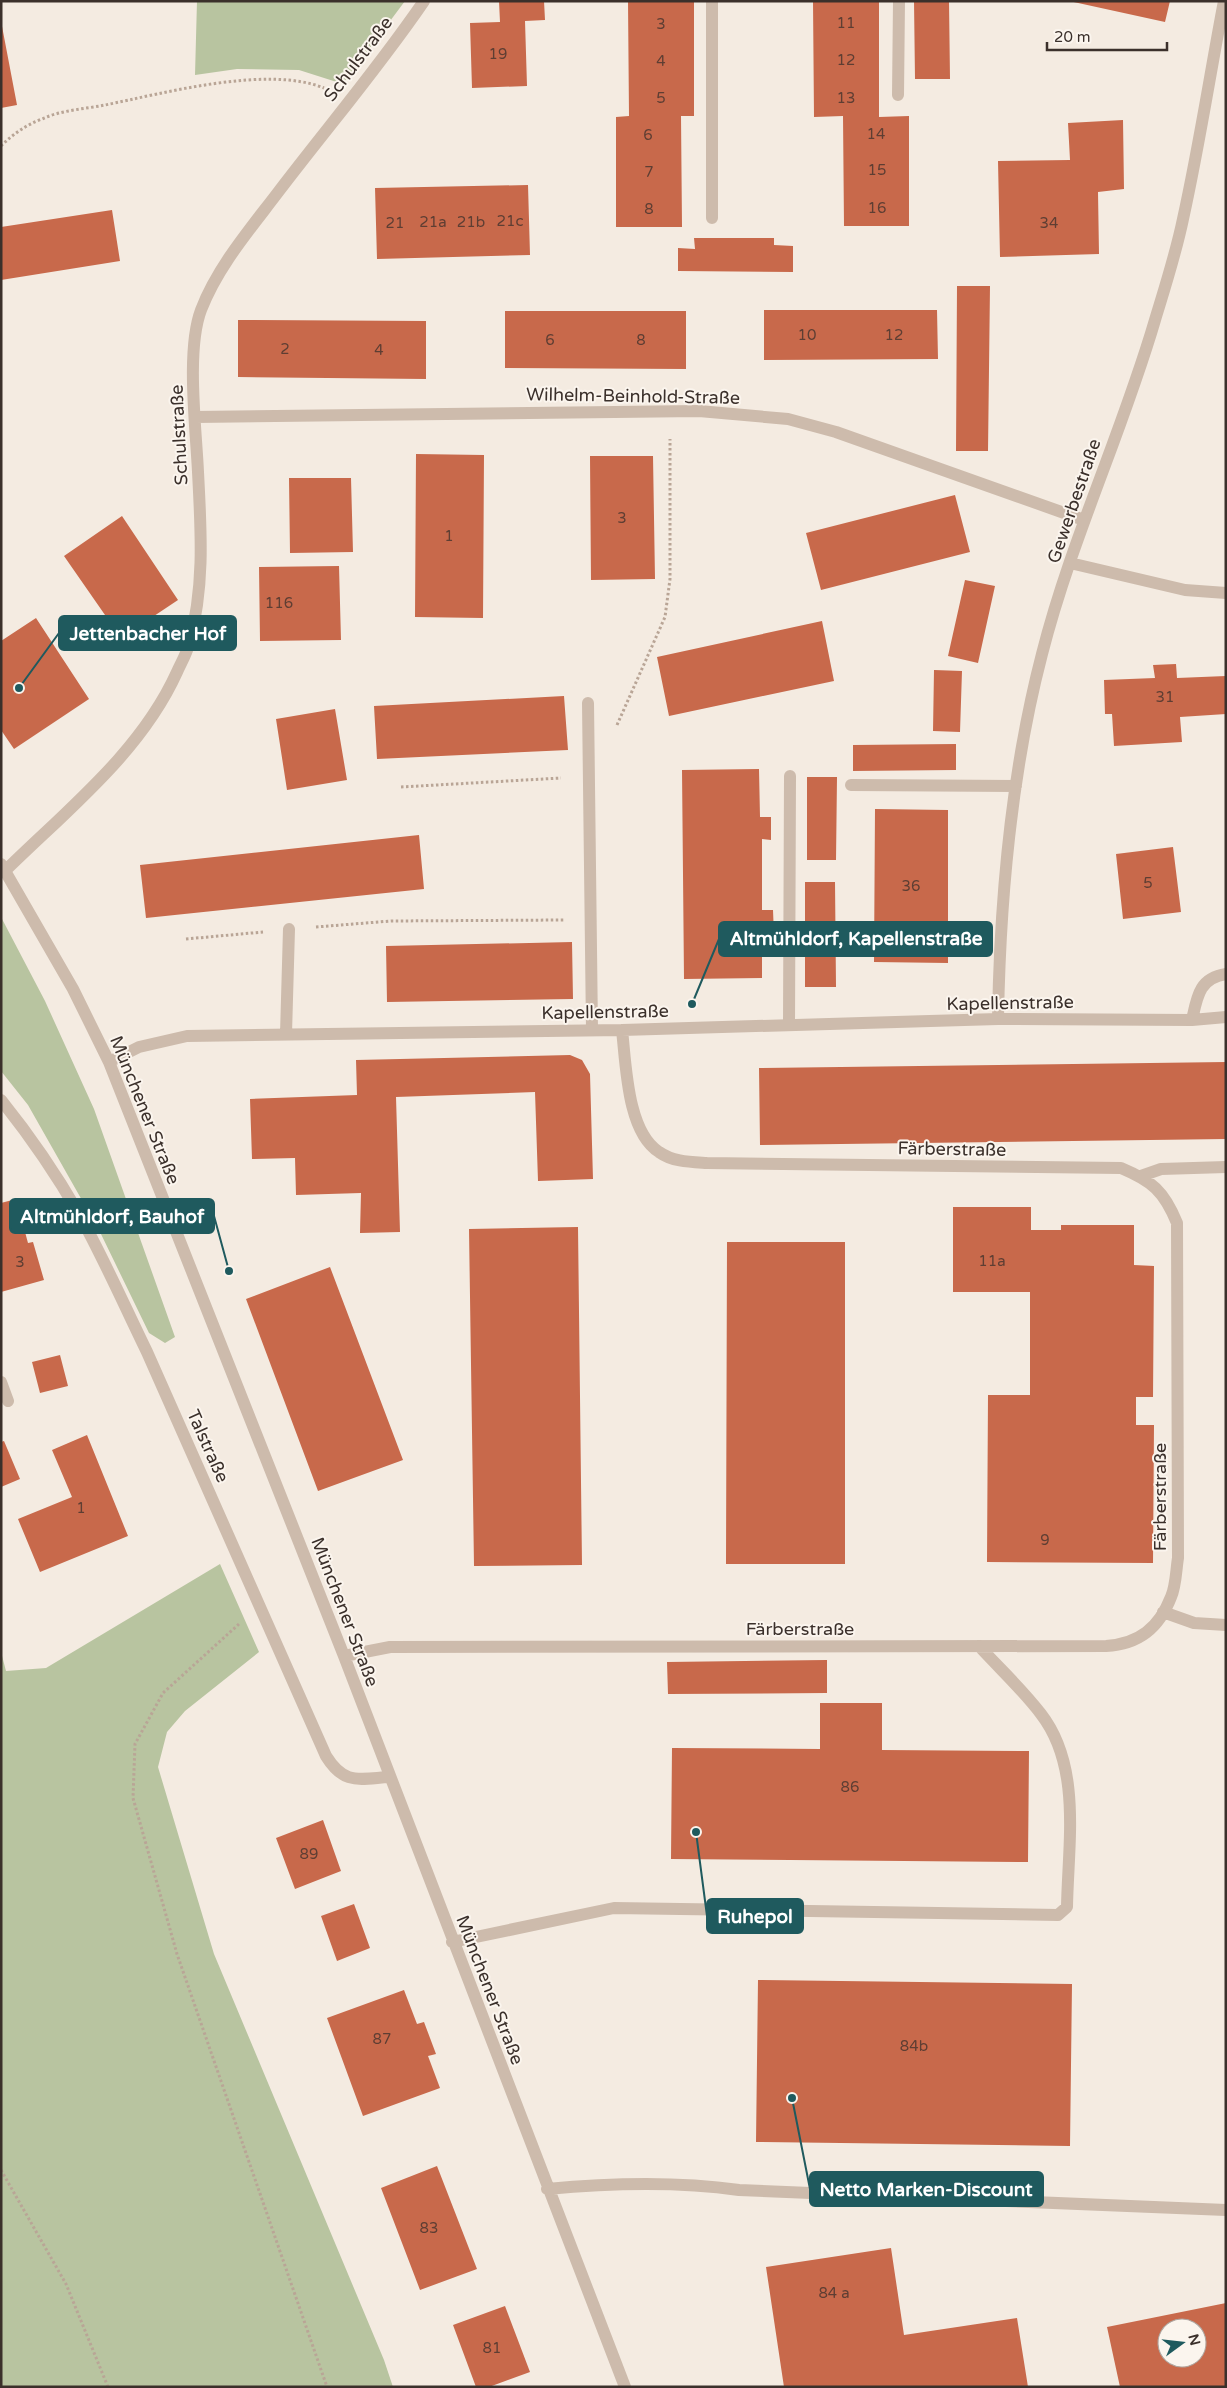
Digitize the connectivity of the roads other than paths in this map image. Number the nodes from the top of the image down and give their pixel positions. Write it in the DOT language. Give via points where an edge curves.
graph roads {
  1 [pos="424,1"];
  2 [pos="712,1"];
  3 [pos="899,1"];
  4 [pos="1224,1"];
  5 [pos="898,94"];
  6 [pos="712,218"];
  7 [pos="196,417"];
  8 [pos="1084,520"];
  9 [pos="1070,563"];
  10 [pos="1226,593"];
  11 [pos="588,703"];
  12 [pos="790,776"];
  13 [pos="851,785"];
  14 [pos="1016,786"];
  15 [pos="3,867"];
  16 [pos="288,929"];
  17 [pos="1226,974"];
  18 [pos="1226,1017"];
  19 [pos="998,1019"];
  20 [pos="1192,1020"];
  21 [pos="789,1025"];
  22 [pos="592,1030"];
  23 [pos="622,1030"];
  24 [pos="286,1034"];
  25 [pos="109,1062"];
  26 [pos="1,1100"];
  27 [pos="1226,1167"];
  28 [pos="1140,1176"];
  29 [pos="1,1382"];
  30 [pos="8,1401"];
  31 [pos="1163,1612"];
  32 [pos="1226,1625"];
  33 [pos="979,1646"];
  34 [pos="344,1656"];
  35 [pos="389,1777"];
  36 [pos="452,1942"];
  37 [pos="547,2189"];
  38 [pos="1226,2210"];
  39 [pos="625,2387"];
  1 -- 7 [label="street, Schulstraße" via="240,242 209,292 200,312 196,333 193,376"];
  2 -- 6 [label="street"];
  3 -- 5 [label="street"];
  4 -- 8 [label="street, Gewerbestraße" via="1183,220 1145,349"];
  7 -- 8 [label="street, Wilhelm-Beinhold-Straße" via="699,411 788,419 836,432"];
  7 -- 15 [label="street, Schulstraße" via="202,549 198,603 189,646 167,693 138,738 99,780"];
  8 -- 9 [label="street, Gewerbestraße"];
  9 -- 10 [label="street" via="1185,590"];
  9 -- 14 [label="street, Gewerbestraße" via="1042,654"];
  11 -- 22 [label="street"];
  12 -- 21 [label="street"];
  13 -- 14 [label="street"];
  14 -- 19 [label="street, Gewerbestraße" via="1007,857"];
  15 -- 25 [label="street, Münchener Straße" via="73,989"];
  16 -- 24 [label="street"];
  17 -- 20 [label="street" via="1208,980 1199,989"];
  18 -- 20 [label="street, Kapellenstraße"];
  19 -- 20 [label="street, Kapellenstraße"];
  19 -- 21 [label="street, Kapellenstraße"];
  21 -- 23 [label="street, Kapellenstraße"];
  22 -- 23 [label="street, Kapellenstraße"];
  22 -- 24 [label="street, Kapellenstraße"];
  23 -- 28 [label="street, Färberstraße" via="635,1118 646,1140 658,1152 671,1158 707,1163 1121,1168"];
  24 -- 25 [label="street, Kapellenstraße" via="186,1036 139,1047"];
  25 -- 34 [label="street, Münchener Straße"];
  26 -- 35 [label="street, Talstraße" via="33,1141 79,1216 147,1352 326,1756 345,1776 360,1779"];
  27 -- 28 [label="street" via="1161,1169"];
  28 -- 31 [label="street, Färberstraße" via="1158,1188 1177,1222 1178,1558 1172,1596"];
  29 -- 30 [label="street"];
  31 -- 32 [label="street" via="1194,1623"];
  31 -- 33 [label="street, Färberstraße" via="1139,1639 1124,1645"];
  33 -- 34 [label="street, Färberstraße" via="390,1647"];
  33 -- 36 [label="street" via="1042,1715 1062,1752 1071,1802 1067,1907 1058,1915 614,1908"];
  34 -- 35 [label="street, Münchener Straße"];
  35 -- 36 [label="street, Münchener Straße"];
  36 -- 37 [label="street, Münchener Straße"];
  37 -- 38 [label="street" via="588,2185 692,2184 739,2190"];
  37 -- 39 [label="street, Münchener Straße"];
}
